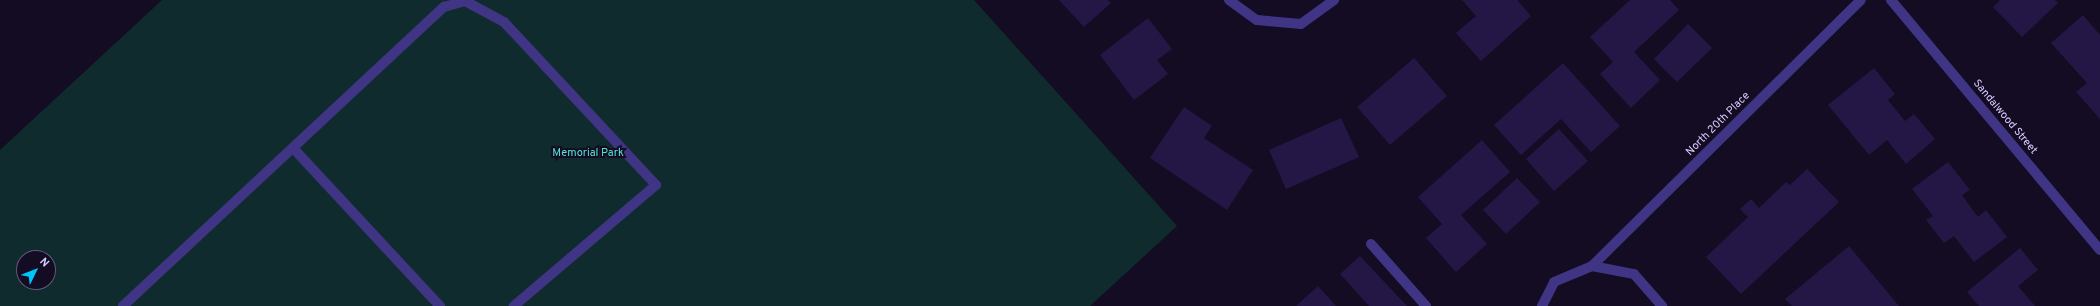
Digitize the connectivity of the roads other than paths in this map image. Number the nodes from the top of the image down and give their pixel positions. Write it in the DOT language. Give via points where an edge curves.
graph roads {
  1 [pos="1228,0"];
  2 [pos="1334,0"];
  3 [pos="1861,0"];
  4 [pos="1891,0"];
  5 [pos="293,148"];
  6 [pos="1371,244"];
  7 [pos="2100,250"];
  8 [pos="1592,266"];
  9 [pos="123,306"];
  10 [pos="440,306"];
  11 [pos="514,306"];
  12 [pos="1426,306"];
  13 [pos="1542,306"];
  14 [pos="1662,306"];
  1 -- 2 [label="street" via="1257,20 1301,24"];
  3 -- 8 [label="street, North 20th Place"];
  4 -- 7 [label="street, Sandalwood Street"];
  5 -- 9 [label="street"];
  5 -- 10 [label="street"];
  5 -- 11 [label="street" via="444,7 465,1 504,22 656,185"];
  6 -- 12 [label="street"];
  8 -- 13 [label="street, North 20th Place" via="1554,282"];
  8 -- 14 [label="street" via="1634,274"];
}
